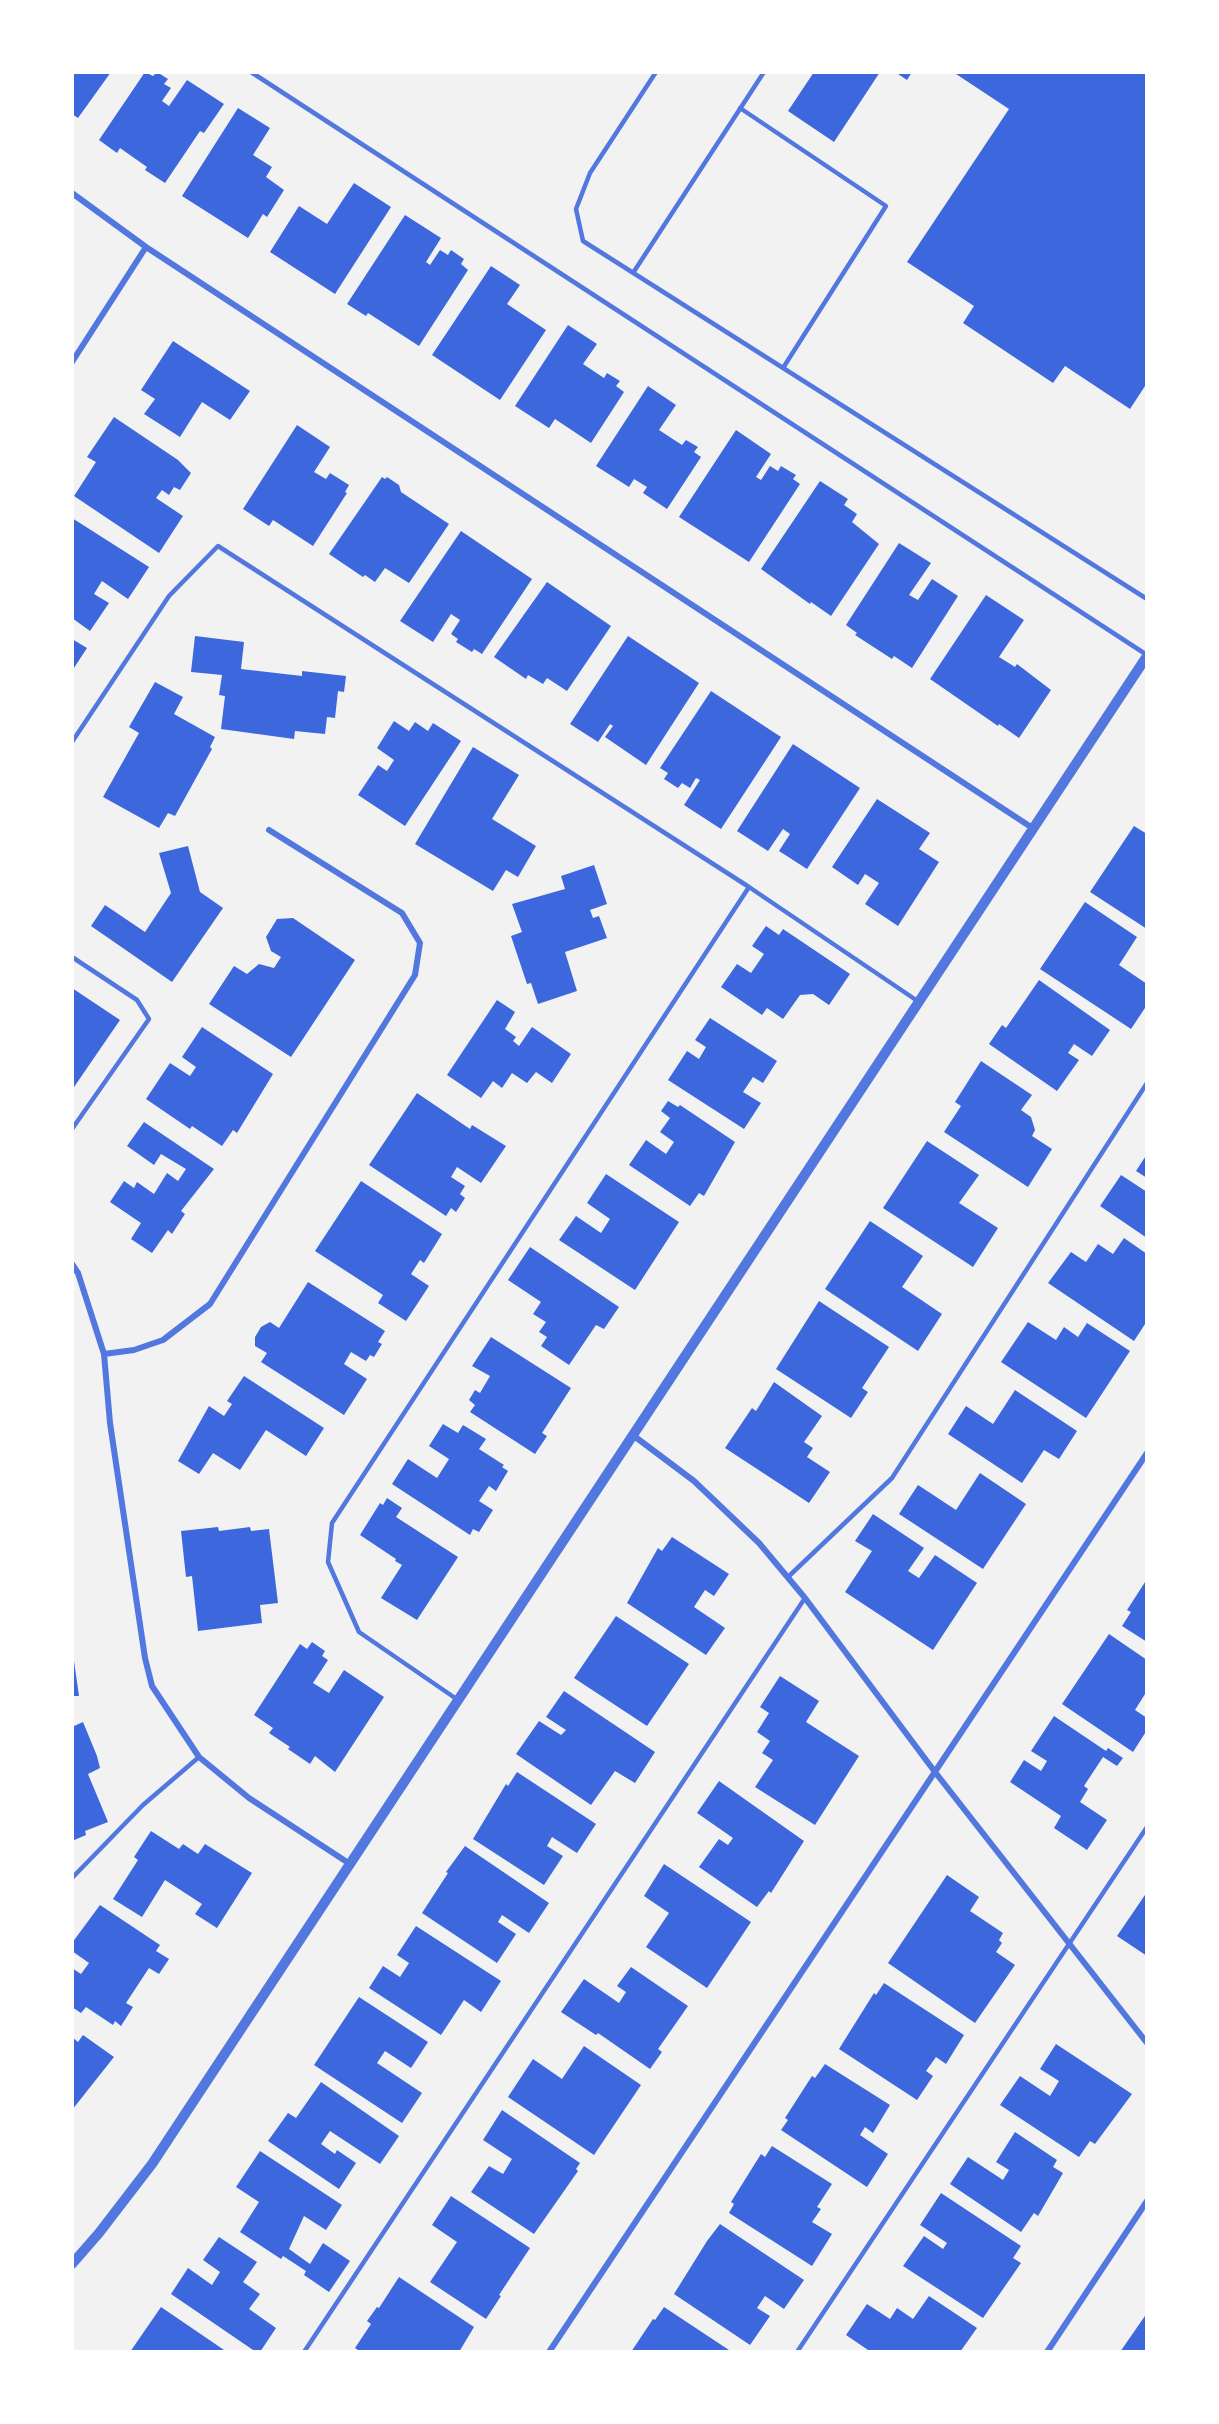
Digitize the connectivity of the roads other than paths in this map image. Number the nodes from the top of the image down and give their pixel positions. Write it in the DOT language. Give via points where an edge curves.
graph roads {
  1 [pos="251,72"];
  2 [pos="656,72"];
  3 [pos="764,72"];
  4 [pos="740,108"];
  5 [pos="72,193"];
  6 [pos="146,247"];
  7 [pos="633,273"];
  8 [pos="72,362"];
  9 [pos="783,368"];
  10 [pos="1147,599"];
  11 [pos="1147,656"];
  12 [pos="72,742"];
  13 [pos="1034,829"];
  14 [pos="269,830"];
  15 [pos="749,887"];
  16 [pos="72,957"];
  17 [pos="919,1002"];
  18 [pos="1147,1083"];
  19 [pos="72,1128"];
  20 [pos="72,1264"];
  21 [pos="104,1354"];
  22 [pos="634,1436"];
  23 [pos="1147,1453"];
  24 [pos="788,1577"];
  25 [pos="805,1598"];
  26 [pos="458,1700"];
  27 [pos="199,1757"];
  28 [pos="934,1772"];
  29 [pos="1147,1827"];
  30 [pos="350,1864"];
  31 [pos="72,1878"];
  32 [pos="1069,1944"];
  33 [pos="1147,2043"];
  34 [pos="1147,2201"];
  35 [pos="72,2264"];
  36 [pos="304,2352"];
  37 [pos="549,2352"];
  38 [pos="797,2352"];
  39 [pos="1047,2352"];
  1 -- 11 [label="lane"];
  2 -- 7 [label="lane" via="590,173 576,209 583,241"];
  3 -- 4 [label="lane"];
  4 -- 7 [label="lane"];
  4 -- 9 [label="lane" via="886,206"];
  5 -- 6 [label="street"];
  6 -- 8 [label="street"];
  6 -- 13 [label="street"];
  7 -- 9 [label="lane"];
  9 -- 10 [label="lane"];
  11 -- 13 [label="street"];
  12 -- 15 [label="lane" via="169,596 218,546"];
  13 -- 17 [label="street"];
  14 -- 21 [label="street" via="402,913 420,943 415,975 210,1304 162,1340 134,1350"];
  15 -- 17 [label="lane"];
  15 -- 26 [label="lane" via="332,1523 328,1562 359,1632"];
  16 -- 19 [label="lane" via="137,1000 149,1019"];
  17 -- 22 [label="street"];
  18 -- 24 [label="lane" via="892,1478"];
  20 -- 21 [label="street"];
  21 -- 27 [label="street" via="110,1424 145,1658 152,1686"];
  22 -- 24 [label="street" via="694,1482 759,1543"];
  22 -- 26 [label="street"];
  23 -- 28 [label="street"];
  24 -- 25 [label="street"];
  25 -- 28 [label="street"];
  25 -- 36 [label="lane"];
  26 -- 30 [label="street"];
  27 -- 30 [label="street" via="249,1798"];
  27 -- 31 [label="lane" via="143,1805"];
  28 -- 32 [label="street"];
  28 -- 37 [label="street"];
  29 -- 32 [label="lane"];
  30 -- 35 [label="street" via="152,2164"];
  32 -- 33 [label="street"];
  32 -- 38 [label="lane"];
  34 -- 39 [label="street"];
}
